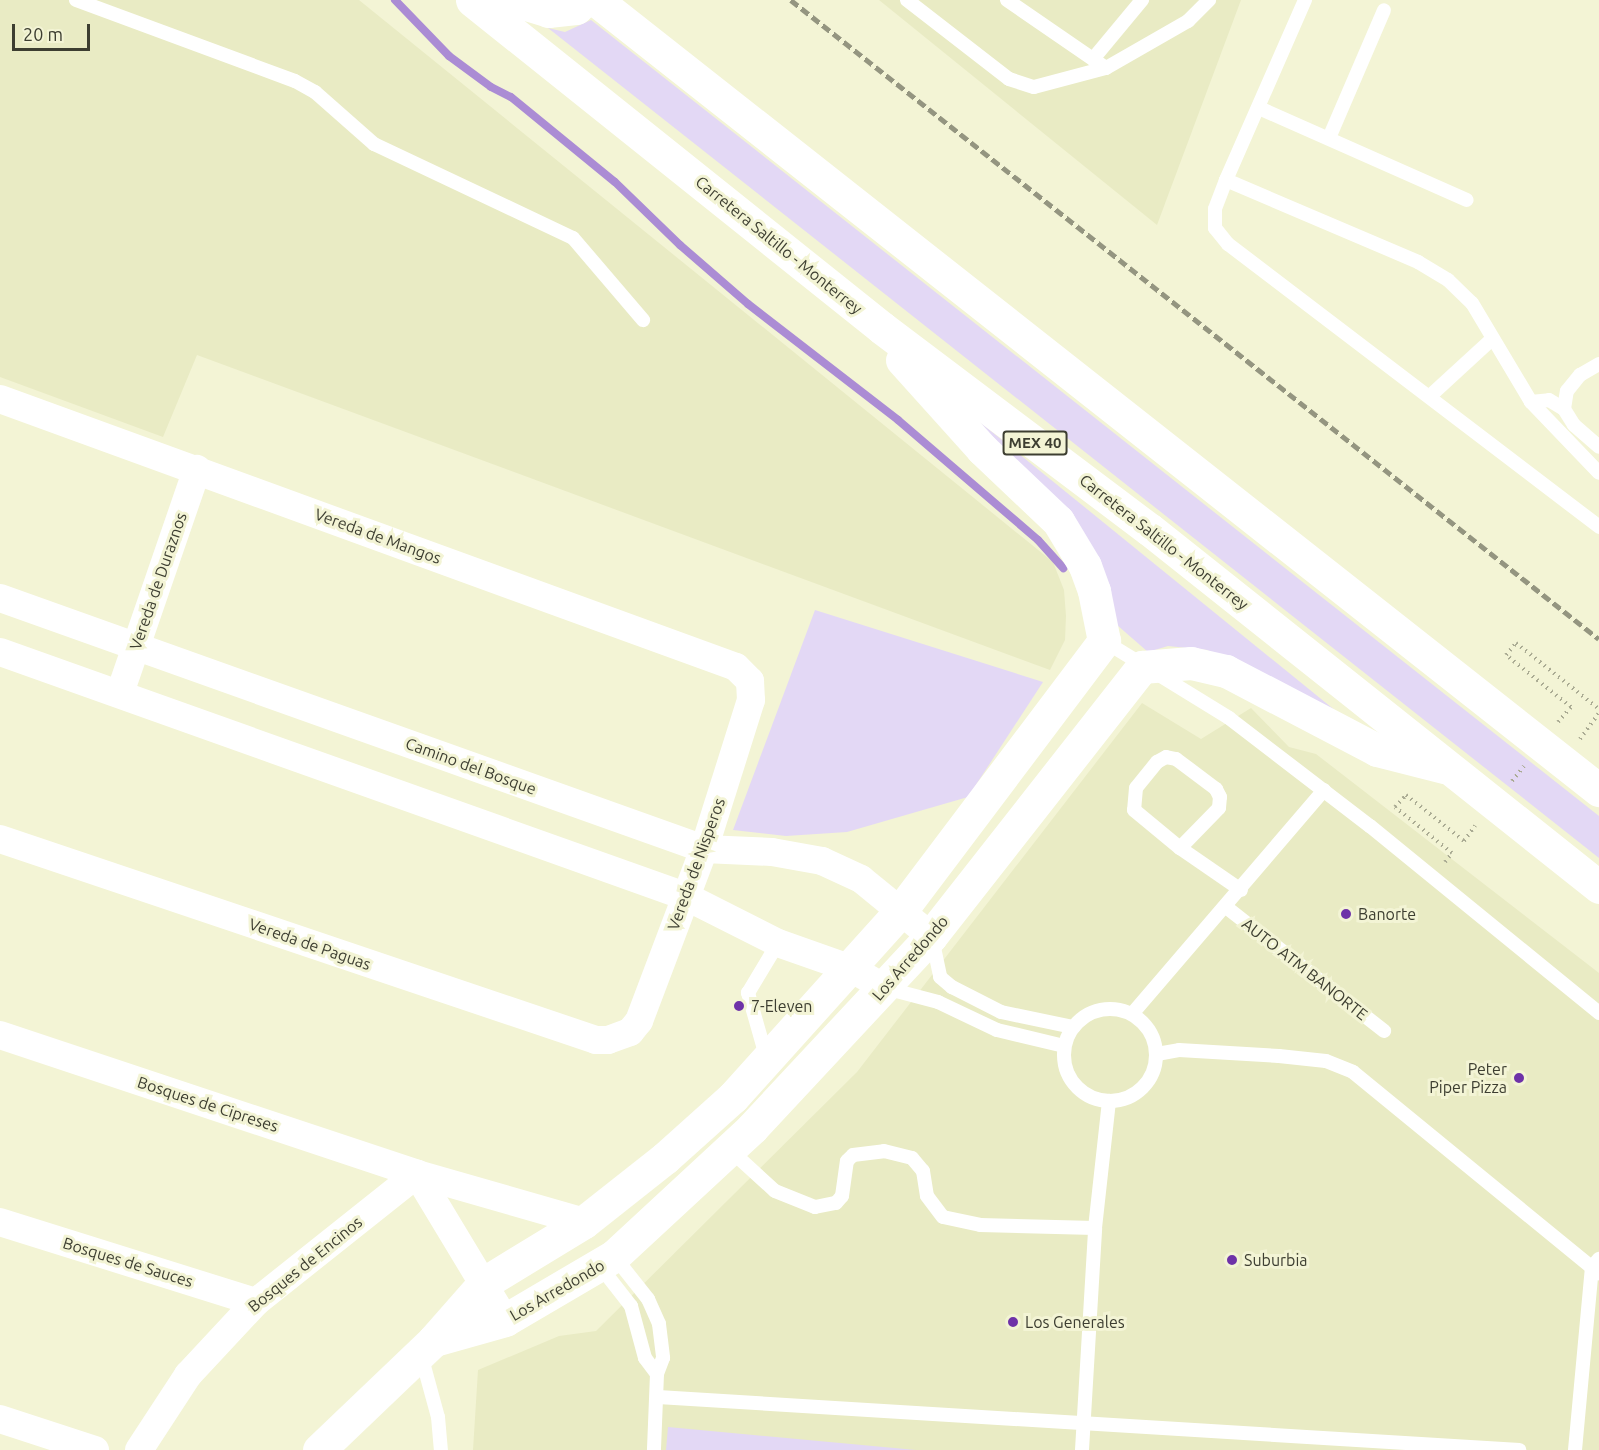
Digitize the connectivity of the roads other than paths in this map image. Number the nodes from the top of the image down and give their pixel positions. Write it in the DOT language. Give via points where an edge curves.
graph roads {
  1 [pos="76,0"];
  2 [pos="472,0"];
  3 [pos="513,0"];
  4 [pos="585,0"];
  5 [pos="596,0"];
  6 [pos="907,0"];
  7 [pos="1008,0"];
  8 [pos="1142,0"];
  9 [pos="1209,0"];
  10 [pos="1305,0"];
  11 [pos="1384,10"];
  12 [pos="1093,59"];
  13 [pos="1106,68"];
  14 [pos="1259,108"];
  15 [pos="1329,138"];
  16 [pos="1226,180"];
  17 [pos="1467,200"];
  18 [pos="643,320"];
  19 [pos="882,328"];
  20 [pos="1491,340"];
  21 [pos="1599,363"];
  22 [pos="1430,396"];
  23 [pos="0,399"];
  24 [pos="1531,402"];
  25 [pos="1564,409"];
  26 [pos="1599,447"];
  27 [pos="197,469"];
  28 [pos="1599,473"];
  29 [pos="1599,528"];
  30 [pos="0,598"];
  31 [pos="1104,642"];
  32 [pos="136,645"];
  33 [pos="0,652"];
  34 [pos="1142,668"];
  35 [pos="750,681"];
  36 [pos="120,693"];
  37 [pos="1449,767"];
  38 [pos="1324,790"];
  39 [pos="1599,790"];
  40 [pos="0,839"];
  41 [pos="1180,848"];
  42 [pos="704,849"];
  43 [pos="1599,887"];
  44 [pos="1241,890"];
  45 [pos="685,896"];
  46 [pos="1226,907"];
  47 [pos="902,909"];
  48 [pos="931,936"];
  49 [pos="778,942"];
  50 [pos="852,969"];
  51 [pos="885,988"];
  52 [pos="1599,1012"];
  53 [pos="1132,1014"];
  54 [pos="1073,1027"];
  55 [pos="1384,1031"];
  56 [pos="0,1035"];
  57 [pos="621,1038"];
  58 [pos="1064,1046"];
  59 [pos="1157,1054"];
  60 [pos="767,1060"];
  61 [pos="1109,1101"];
  62 [pos="729,1149"];
  63 [pos="417,1174"];
  64 [pos="0,1222"];
  65 [pos="584,1222"];
  66 [pos="1095,1228"];
  67 [pos="606,1261"];
  68 [pos="1597,1266"];
  69 [pos="484,1283"];
  70 [pos="256,1302"];
  71 [pos="505,1320"];
  72 [pos="427,1346"];
  73 [pos="657,1374"];
  74 [pos="658,1397"];
  75 [pos="0,1419"];
  76 [pos="1084,1422"];
  77 [pos="1334,1443"];
  78 [pos="325,1447"];
  79 [pos="95,1450"];
  80 [pos="139,1450"];
  81 [pos="441,1450"];
  82 [pos="654,1450"];
  83 [pos="1082,1450"];
  84 [pos="1519,1450"];
  85 [pos="1575,1450"];
  1 -- 18 [label="lane" via="295,81 315,92 374,144 573,238"];
  2 -- 19 [label="main road, Carretera Saltillo - Monterrey / MEX 40"];
  3 -- 4 [label="main road" via="548,11 576,8"];
  5 -- 39 [label="main road"];
  6 -- 13 [label="lane" via="1009,79 1034,87"];
  7 -- 12 [label="lane"];
  8 -- 12 [label="lane"];
  9 -- 13 [label="lane" via="1188,21"];
  10 -- 14 [label="lane"];
  11 -- 15 [label="lane"];
  12 -- 13 [label="lane"];
  14 -- 15 [label="lane"];
  14 -- 16 [label="lane"];
  15 -- 17 [label="lane"];
  16 -- 20 [label="lane" via="1418,262 1448,280 1472,303"];
  16 -- 22 [label="lane" via="1215,209 1215,228 1228,244"];
  19 -- 31 [label="main road" via="916,378 982,449 1059,521 1085,566"];
  19 -- 37 [label="main road, Carretera Saltillo - Monterrey / MEX 40" via="1149,529"];
  20 -- 22 [label="lane"];
  20 -- 24 [label="lane"];
  21 -- 25 [label="lane" via="1580,375 1567,391"];
  22 -- 29 [label="lane"];
  23 -- 27 [label="street, Vereda de Mangos"];
  24 -- 25 [label="lane" via="1549,400"];
  24 -- 28 [label="lane"];
  25 -- 26 [label="lane" via="1574,425"];
  27 -- 32 [label="street, Vereda de Duraznos"];
  27 -- 35 [label="street, Vereda de Mangos" via="736,667"];
  30 -- 32 [label="street, Camino del Bosque"];
  31 -- 34 [label="lane"];
  31 -- 47 [label="main road"];
  32 -- 36 [label="street, Vereda de Duraznos"];
  32 -- 42 [label="street, Camino del Bosque"];
  33 -- 36 [label="street"];
  34 -- 37 [label="main road" via="1191,663 1226,671 1377,750 1414,762"];
  34 -- 38 [label="lane" via="1229,718"];
  34 -- 48 [label="main road, Los Arredondo"];
  35 -- 42 [label="street, Vereda de Nisperos" via="751,700"];
  36 -- 45 [label="street"];
  37 -- 43 [label="main road, Carretera Saltillo - Monterrey / MEX 40"];
  38 -- 44 [label="lane"];
  38 -- 52 [label="lane"];
  40 -- 57 [label="street, Vereda de Paguas" via="596,1040"];
  41 -- 41 [label="lane" via="1134,810 1132,800 1136,788 1166,757 1176,759 1216,789 1220,797 1219,808"];
  41 -- 44 [label="lane"];
  42 -- 45 [label="street, Vereda de Nisperos"];
  42 -- 47 [label="street, Camino del Bosque" via="772,852 822,861 861,879"];
  44 -- 46 [label="lane"];
  45 -- 49 [label="street"];
  45 -- 57 [label="street, Vereda de Nisperos" via="639,1021"];
  46 -- 53 [label="lane"];
  46 -- 55 [label="lane, AUTO ATM BANORTE"];
  47 -- 48 [label="street, Camino del Bosque"];
  47 -- 50 [label="main road"];
  48 -- 51 [label="main road, Los Arredondo"];
  48 -- 54 [label="lane" via="940,977 952,987 1001,1012"];
  49 -- 50 [label="street"];
  49 -- 60 [label="lane" via="748,993"];
  50 -- 51 [label="street"];
  50 -- 60 [label="main road"];
  51 -- 58 [label="lane" via="938,1002 998,1030"];
  51 -- 62 [label="main road, Los Arredondo"];
  53 -- 54 [label="lane" via="1100,1010"];
  53 -- 59 [label="lane" via="1154,1038"];
  54 -- 58 [label="lane"];
  56 -- 63 [label="street, Bosques de Cipreses"];
  58 -- 61 [label="lane" via="1064,1060 1074,1084 1096,1099"];
  59 -- 61 [label="lane" via="1148,1082 1130,1096"];
  59 -- 68 [label="lane" via="1179,1050 1279,1056 1326,1061 1353,1072"];
  60 -- 65 [label="main road" via="665,1158"];
  61 -- 66 [label="lane"];
  62 -- 66 [label="lane" via="775,1191 815,1207 836,1203 842,1196 847,1161 853,1155 884,1151 912,1158 924,1171 927,1196 942,1217 980,1225"];
  62 -- 67 [label="main road, Los Arredondo"];
  63 -- 65 [label="street, Bosques de Cipreses"];
  63 -- 69 [label="street"];
  63 -- 70 [label="street, Bosques de Encinos"];
  64 -- 70 [label="street, Bosques de Sauces"];
  65 -- 69 [label="main road"];
  66 -- 76 [label="lane"];
  67 -- 71 [label="main road, Los Arredondo"];
  67 -- 73 [label="lane" via="631,1306 645,1358"];
  67 -- 73 [label="lane" via="648,1299 659,1324 663,1358"];
  68 -- 85 [label="lane"];
  69 -- 71 [label="street"];
  69 -- 72 [label="main road"];
  70 -- 80 [label="street, Bosques de Encinos" via="188,1375"];
  71 -- 72 [label="main road, Los Arredondo"];
  72 -- 78 [label="main road"];
  72 -- 81 [label="lane"];
  73 -- 74 [label="lane"];
  74 -- 76 [label="lane"];
  74 -- 82 [label="lane"];
  75 -- 79 [label="street"];
  76 -- 77 [label="lane"];
  76 -- 83 [label="lane"];
  77 -- 84 [label="lane"];
}
